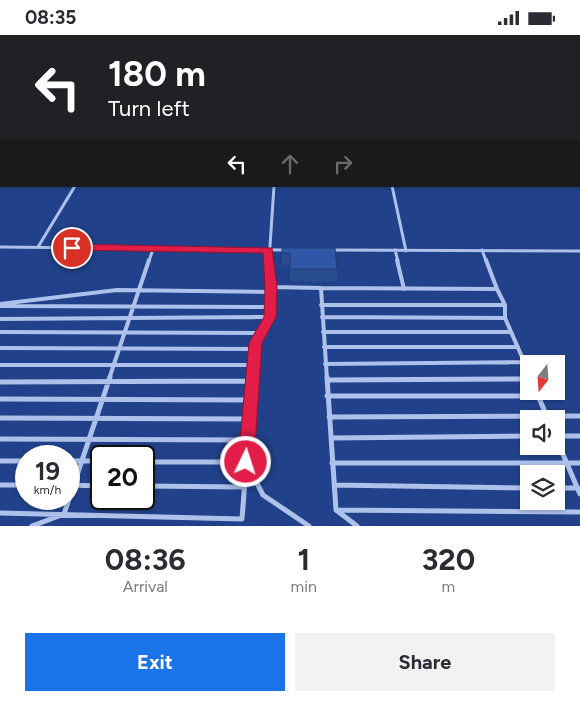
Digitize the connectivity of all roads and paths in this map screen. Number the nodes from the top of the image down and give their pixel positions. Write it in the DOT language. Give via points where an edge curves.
graph roads {
  1 [pos="74,187"];
  2 [pos="274,187"];
  3 [pos="392,187"];
  4 [pos="0,247"];
  5 [pos="38,247"];
  6 [pos="153,249"];
  7 [pos="268,250"];
  8 [pos="290,250"];
  9 [pos="328,250"];
  10 [pos="395,250"];
  11 [pos="482,250"];
  12 [pos="406,251"];
  13 [pos="580,251"];
  14 [pos="321,288"];
  15 [pos="404,289"];
  16 [pos="497,289"];
  17 [pos="138,290"];
  18 [pos="271,290"];
  19 [pos="0,305"];
  20 [pos="133,305"];
  21 [pos="321,305"];
  22 [pos="505,305"];
  23 [pos="270,307"];
  24 [pos="270,317"];
  25 [pos="322,317"];
  26 [pos="505,317"];
  27 [pos="128,318"];
  28 [pos="0,319"];
  29 [pos="0,332"];
  30 [pos="323,332"];
  31 [pos="511,332"];
  32 [pos="124,333"];
  33 [pos="261,333"];
  34 [pos="324,347"];
  35 [pos="518,347"];
  36 [pos="0,348"];
  37 [pos="118,349"];
  38 [pos="255,349"];
  39 [pos="521,355"];
  40 [pos="520,362"];
  41 [pos="325,364"];
  42 [pos="0,365"];
  43 [pos="113,365"];
  44 [pos="254,365"];
  45 [pos="520,379"];
  46 [pos="326,380"];
  47 [pos="253,381"];
  48 [pos="0,382"];
  49 [pos="107,383"];
  50 [pos="520,394"];
  51 [pos="327,396"];
  52 [pos="0,399"];
  53 [pos="102,399"];
  54 [pos="251,400"];
  55 [pos="565,416"];
  56 [pos="580,416"];
  57 [pos="329,417"];
  58 [pos="520,417"];
  59 [pos="0,418"];
  60 [pos="95,419"];
  61 [pos="250,419"];
  62 [pos="520,436"];
  63 [pos="580,436"];
  64 [pos="565,437"];
  65 [pos="331,438"];
  66 [pos="0,439"];
  67 [pos="88,439"];
  68 [pos="248,440"];
  69 [pos="564,455"];
  70 [pos="0,461"];
  71 [pos="15,461"];
  72 [pos="81,461"];
  73 [pos="90,461"];
  74 [pos="155,461"];
  75 [pos="246,462"];
  76 [pos="332,463"];
  77 [pos="567,463"];
  78 [pos="580,463"];
  79 [pos="0,485"];
  80 [pos="15,485"];
  81 [pos="334,485"];
  82 [pos="155,486"];
  83 [pos="244,487"];
  84 [pos="520,488"];
  85 [pos="565,489"];
  86 [pos="579,490"];
  87 [pos="65,510"];
  88 [pos="336,510"];
  89 [pos="580,512"];
  90 [pos="0,513"];
  91 [pos="64,514"];
  92 [pos="32,526"];
  93 [pos="309,526"];
  94 [pos="357,526"];
  1 -- 5 [label="lane"];
  2 -- 7 [label="lane"];
  3 -- 12 [label="lane"];
  4 -- 5 [label="lane"];
  5 -- 6 [label="lane"];
  6 -- 7 [label="lane"];
  6 -- 17 [label="lane"];
  7 -- 8 [label="lane"];
  7 -- 18 [label="lane"];
  9 -- 10 [label="lane"];
  10 -- 12 [label="lane"];
  10 -- 15 [label="lane"];
  11 -- 12 [label="lane"];
  11 -- 13 [label="lane"];
  11 -- 16 [label="lane"];
  14 -- 15 [label="lane"];
  14 -- 18 [label="lane"];
  14 -- 21 [label="lane"];
  15 -- 16 [label="lane"];
  16 -- 22 [label="lane"];
  17 -- 18 [label="lane"];
  17 -- 19 [label="lane" via="85,292"];
  17 -- 20 [label="lane"];
  18 -- 23 [label="lane"];
  19 -- 20 [label="lane"];
  20 -- 23 [label="lane"];
  20 -- 27 [label="lane"];
  21 -- 22 [label="lane"];
  21 -- 25 [label="lane"];
  22 -- 26 [label="lane"];
  23 -- 24 [label="lane"];
  24 -- 27 [label="lane"];
  24 -- 33 [label="lane"];
  25 -- 26 [label="lane"];
  25 -- 30 [label="lane"];
  26 -- 31 [label="lane"];
  27 -- 28 [label="lane"];
  27 -- 32 [label="lane"];
  29 -- 32 [label="lane"];
  30 -- 31 [label="lane"];
  30 -- 34 [label="lane"];
  31 -- 35 [label="lane"];
  32 -- 33 [label="lane"];
  32 -- 37 [label="lane"];
  33 -- 38 [label="lane"];
  34 -- 35 [label="lane"];
  34 -- 41 [label="lane"];
  35 -- 39 [label="lane"];
  36 -- 37 [label="lane"];
  37 -- 38 [label="lane"];
  37 -- 43 [label="lane"];
  38 -- 44 [label="lane"];
  40 -- 41 [label="lane"];
  41 -- 46 [label="lane"];
  42 -- 43 [label="lane"];
  43 -- 44 [label="lane"];
  43 -- 49 [label="lane"];
  44 -- 47 [label="lane"];
  45 -- 46 [label="lane"];
  46 -- 51 [label="lane"];
  47 -- 49 [label="lane"];
  47 -- 54 [label="lane"];
  48 -- 49 [label="lane"];
  49 -- 53 [label="lane"];
  50 -- 51 [label="lane"];
  51 -- 57 [label="lane"];
  52 -- 53 [label="lane"];
  53 -- 54 [label="lane"];
  53 -- 60 [label="lane"];
  54 -- 61 [label="lane"];
  55 -- 56 [label="lane"];
  57 -- 58 [label="lane"];
  57 -- 65 [label="lane"];
  59 -- 60 [label="lane"];
  60 -- 61 [label="lane"];
  60 -- 67 [label="lane"];
  61 -- 68 [label="lane"];
  62 -- 65 [label="lane"];
  63 -- 64 [label="lane"];
  65 -- 76 [label="lane"];
  66 -- 67 [label="lane"];
  67 -- 68 [label="lane"];
  67 -- 72 [label="lane"];
  68 -- 75 [label="lane"];
  69 -- 77 [label="lane"];
  70 -- 71 [label="lane"];
  72 -- 73 [label="lane"];
  74 -- 75 [label="lane"];
  75 -- 83 [label="lane"];
  75 -- 93 [label="lane" via="263,495"];
  76 -- 77 [label="lane"];
  76 -- 81 [label="lane"];
  77 -- 78 [label="lane"];
  77 -- 86 [label="lane"];
  79 -- 80 [label="lane"];
  81 -- 84 [label="lane"];
  81 -- 88 [label="lane"];
  82 -- 83 [label="lane"];
  83 -- 91 [label="lane" via="242,519"];
  85 -- 86 [label="lane"];
  87 -- 91 [label="lane"];
  88 -- 89 [label="lane"];
  88 -- 94 [label="lane"];
  90 -- 91 [label="lane"];
  91 -- 92 [label="lane"];
}
